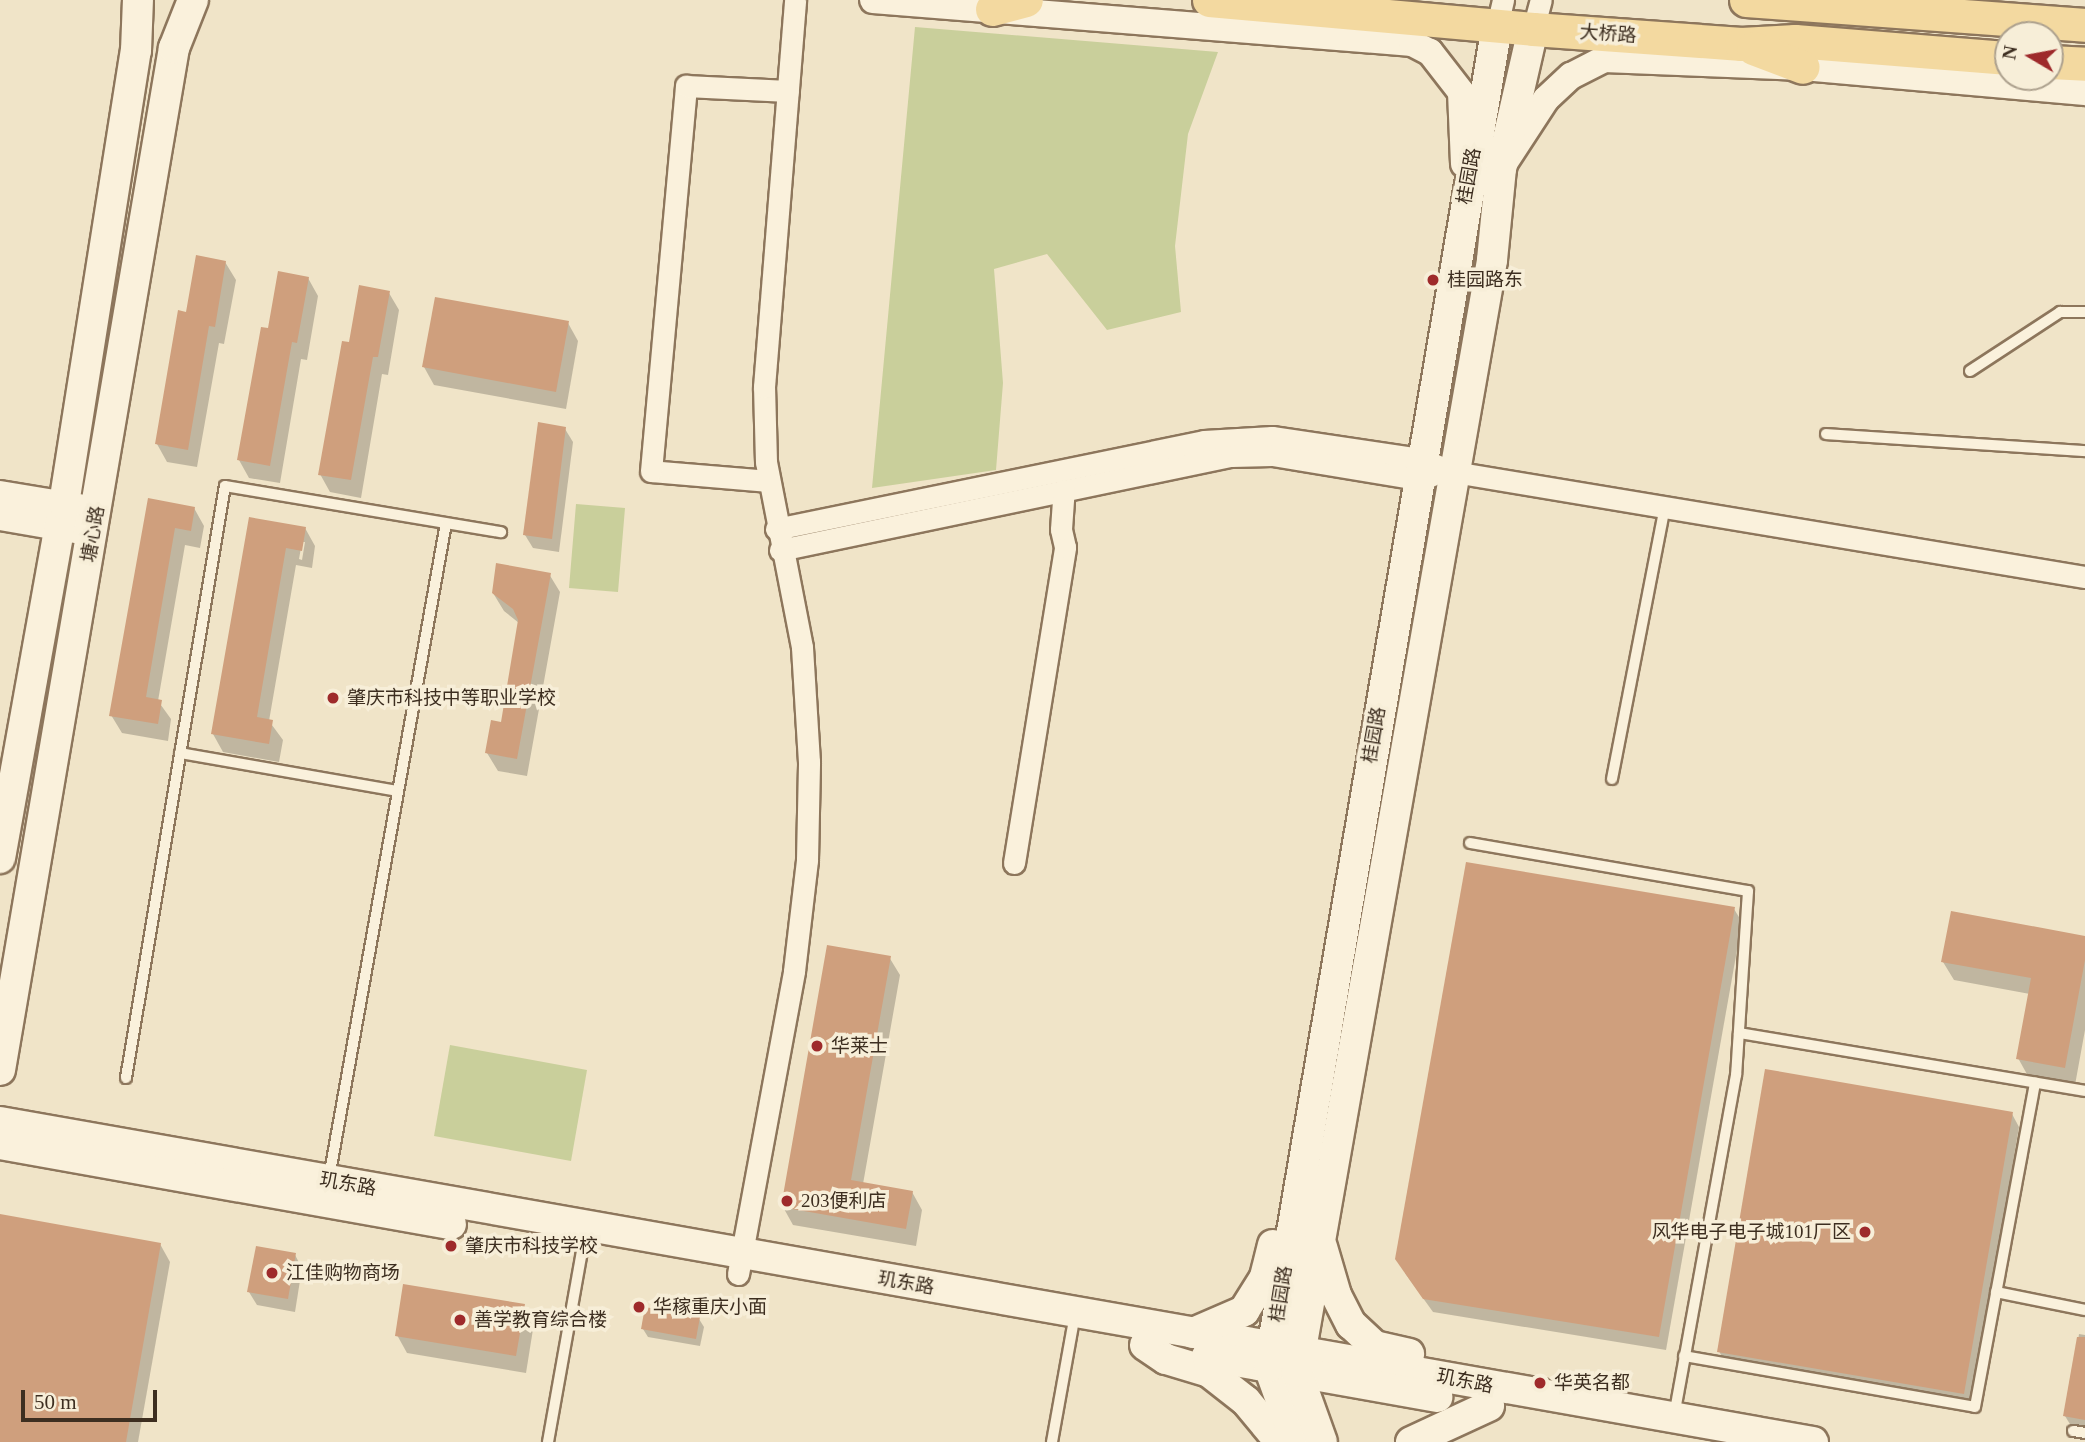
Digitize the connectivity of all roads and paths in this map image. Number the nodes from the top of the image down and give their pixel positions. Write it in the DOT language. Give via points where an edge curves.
graph roads {
  1 [pos="138,0"];
  2 [pos="193,0"];
  3 [pos="794,0"];
  4 [pos="873,0"];
  5 [pos="1026,0"];
  6 [pos="1209,0"];
  7 [pos="1746,0"];
  8 [pos="2057,0"];
  9 [pos="1804,2"];
  10 [pos="992,9"];
  11 [pos="1500,13"];
  12 [pos="1537,15"];
  13 [pos="1980,16"];
  14 [pos="2085,25"];
  15 [pos="1741,44"];
  16 [pos="1994,57"];
  17 [pos="2064,63"];
  18 [pos="2085,64"];
  19 [pos="1803,67"];
  20 [pos="788,91"];
  21 [pos="2085,92"];
  22 [pos="1501,169"];
  23 [pos="1464,209"];
  24 [pos="2085,312"];
  25 [pos="1970,370"];
  26 [pos="1826,434"];
  27 [pos="2085,451"];
  28 [pos="1419,469"];
  29 [pos="1454,472"];
  30 [pos="769,481"];
  31 [pos="1064,490"];
  32 [pos="0,494"];
  33 [pos="1665,507"];
  34 [pos="61,516"];
  35 [pos="0,517"];
  36 [pos="95,521"];
  37 [pos="446,523"];
  38 [pos="501,532"];
  39 [pos="778,539"];
  40 [pos="2085,577"];
  41 [pos="180,753"];
  42 [pos="1612,779"];
  43 [pos="398,791"];
  44 [pos="3,827"];
  45 [pos="1470,843"];
  46 [pos="0,858"];
  47 [pos="1014,863"];
  48 [pos="1739,1033"];
  49 [pos="0,1070"];
  50 [pos="126,1078"];
  51 [pos="2035,1083"];
  52 [pos="2085,1091"];
  53 [pos="0,1122"];
  54 [pos="0,1144"];
  55 [pos="1300,1179"];
  56 [pos="329,1181"];
  57 [pos="585,1237"];
  58 [pos="1320,1240"];
  59 [pos="741,1264"];
  60 [pos="1996,1292"];
  61 [pos="2085,1310"];
  62 [pos="1074,1323"];
  63 [pos="1189,1334"];
  64 [pos="1145,1345"];
  65 [pos="1684,1356"];
  66 [pos="1285,1359"];
  67 [pos="1485,1395"];
  68 [pos="1673,1418"];
  69 [pos="2073,1431"];
  70 [pos="2085,1433"];
  71 [pos="548,1442"];
  72 [pos="1052,1442"];
  73 [pos="1280,1442"];
  74 [pos="1296,1442"];
  75 [pos="1322,1442"];
  76 [pos="1410,1442"];
  77 [pos="1692,1442"];
  78 [pos="1813,1442"];
  1 -- 34 [label="main road, 塘心路" via="136,51"];
  2 -- 36 [label="main road, 塘心路" via="174,48"];
  3 -- 20 [label="street"];
  4 -- 10 [label="street"];
  5 -- 10 [label="main road"];
  6 -- 11 [label="main road, 大桥路"];
  7 -- 9 [label="main road"];
  8 -- 13 [label="main road"];
  9 -- 13 [label="main road"];
  10 -- 23 [label="street" via="1412,43 1430,51 1461,92"];
  11 -- 12 [label="main road, 大桥路"];
  11 -- 23 [label="main road, 桂园路"];
  12 -- 15 [label="main road, 大桥路"];
  12 -- 22 [label="main road, 桂园路"];
  13 -- 14 [label="main road"];
  15 -- 16 [label="main road, 大桥路" via="1795,41"];
  15 -- 19 [label="main road"];
  17 -- 18 [label="main road"];
  19 -- 21 [label="street"];
  19 -- 22 [label="street" via="1604,59 1571,76 1546,99"];
  20 -- 30 [label="street" via="764,387"];
  20 -- 30 [label="street" via="686,86 651,471"];
  22 -- 29 [label="main road, 桂园路" via="1492,260"];
  23 -- 28 [label="main road, 桂园路"];
  24 -- 25 [label="lane" via="2060,312"];
  26 -- 27 [label="lane"];
  28 -- 29 [label="street"];
  28 -- 31 [label="street" via="1251,455"];
  28 -- 39 [label="street" via="1272,437 1225,438"];
  28 -- 55 [label="main road, 桂园路"];
  29 -- 33 [label="street"];
  29 -- 58 [label="main road, 桂园路"];
  30 -- 39 [label="street"];
  31 -- 39 [label="street"];
  31 -- 47 [label="street" via="1061,529 1065,547"];
  32 -- 34 [label="street"];
  33 -- 40 [label="street"];
  33 -- 42 [label="lane"];
  34 -- 35 [label="street"];
  34 -- 36 [label="street"];
  34 -- 44 [label="main road, 塘心路"];
  36 -- 49 [label="main road, 塘心路"];
  37 -- 38 [label="lane"];
  37 -- 41 [label="lane" via="225,485"];
  37 -- 43 [label="lane"];
  39 -- 59 [label="street" via="802,647 809,762 807,860 794,971"];
  41 -- 43 [label="lane"];
  41 -- 50 [label="lane"];
  43 -- 56 [label="lane"];
  44 -- 46 [label="main road, 塘心路"];
  45 -- 48 [label="lane" via="1748,891"];
  48 -- 51 [label="lane"];
  48 -- 65 [label="lane" via="1736,1075"];
  51 -- 52 [label="lane"];
  51 -- 60 [label="lane"];
  53 -- 56 [label="main road, 玑东路"];
  54 -- 57 [label="main road, 玑东路"];
  55 -- 63 [label="main road" via="1275,1238 1265,1278 1244,1311"];
  55 -- 66 [label="main road, 桂园路"];
  56 -- 57 [label="main road, 玑东路"];
  57 -- 59 [label="main road, 玑东路"];
  57 -- 71 [label="lane"];
  58 -- 66 [label="main road, 桂园路"];
  58 -- 67 [label="main road" via="1336,1295 1351,1324 1375,1346 1440,1363"];
  59 -- 62 [label="main road, 玑东路"];
  60 -- 61 [label="lane"];
  60 -- 65 [label="lane" via="1975,1406"];
  62 -- 63 [label="main road, 玑东路"];
  62 -- 64 [label="main road, 玑东路"];
  62 -- 72 [label="lane"];
  63 -- 66 [label="main road, 玑东路"];
  64 -- 66 [label="main road, 玑东路"];
  64 -- 73 [label="main road" via="1166,1359 1209,1372 1247,1401"];
  65 -- 68 [label="lane"];
  66 -- 67 [label="main road, 玑东路"];
  66 -- 74 [label="main road, 桂园路"];
  66 -- 75 [label="main road"];
  67 -- 68 [label="main road, 玑东路"];
  67 -- 76 [label="main road"];
  67 -- 77 [label="main road, 玑东路"];
  68 -- 78 [label="main road, 玑东路"];
  69 -- 70 [label="lane"];
}
